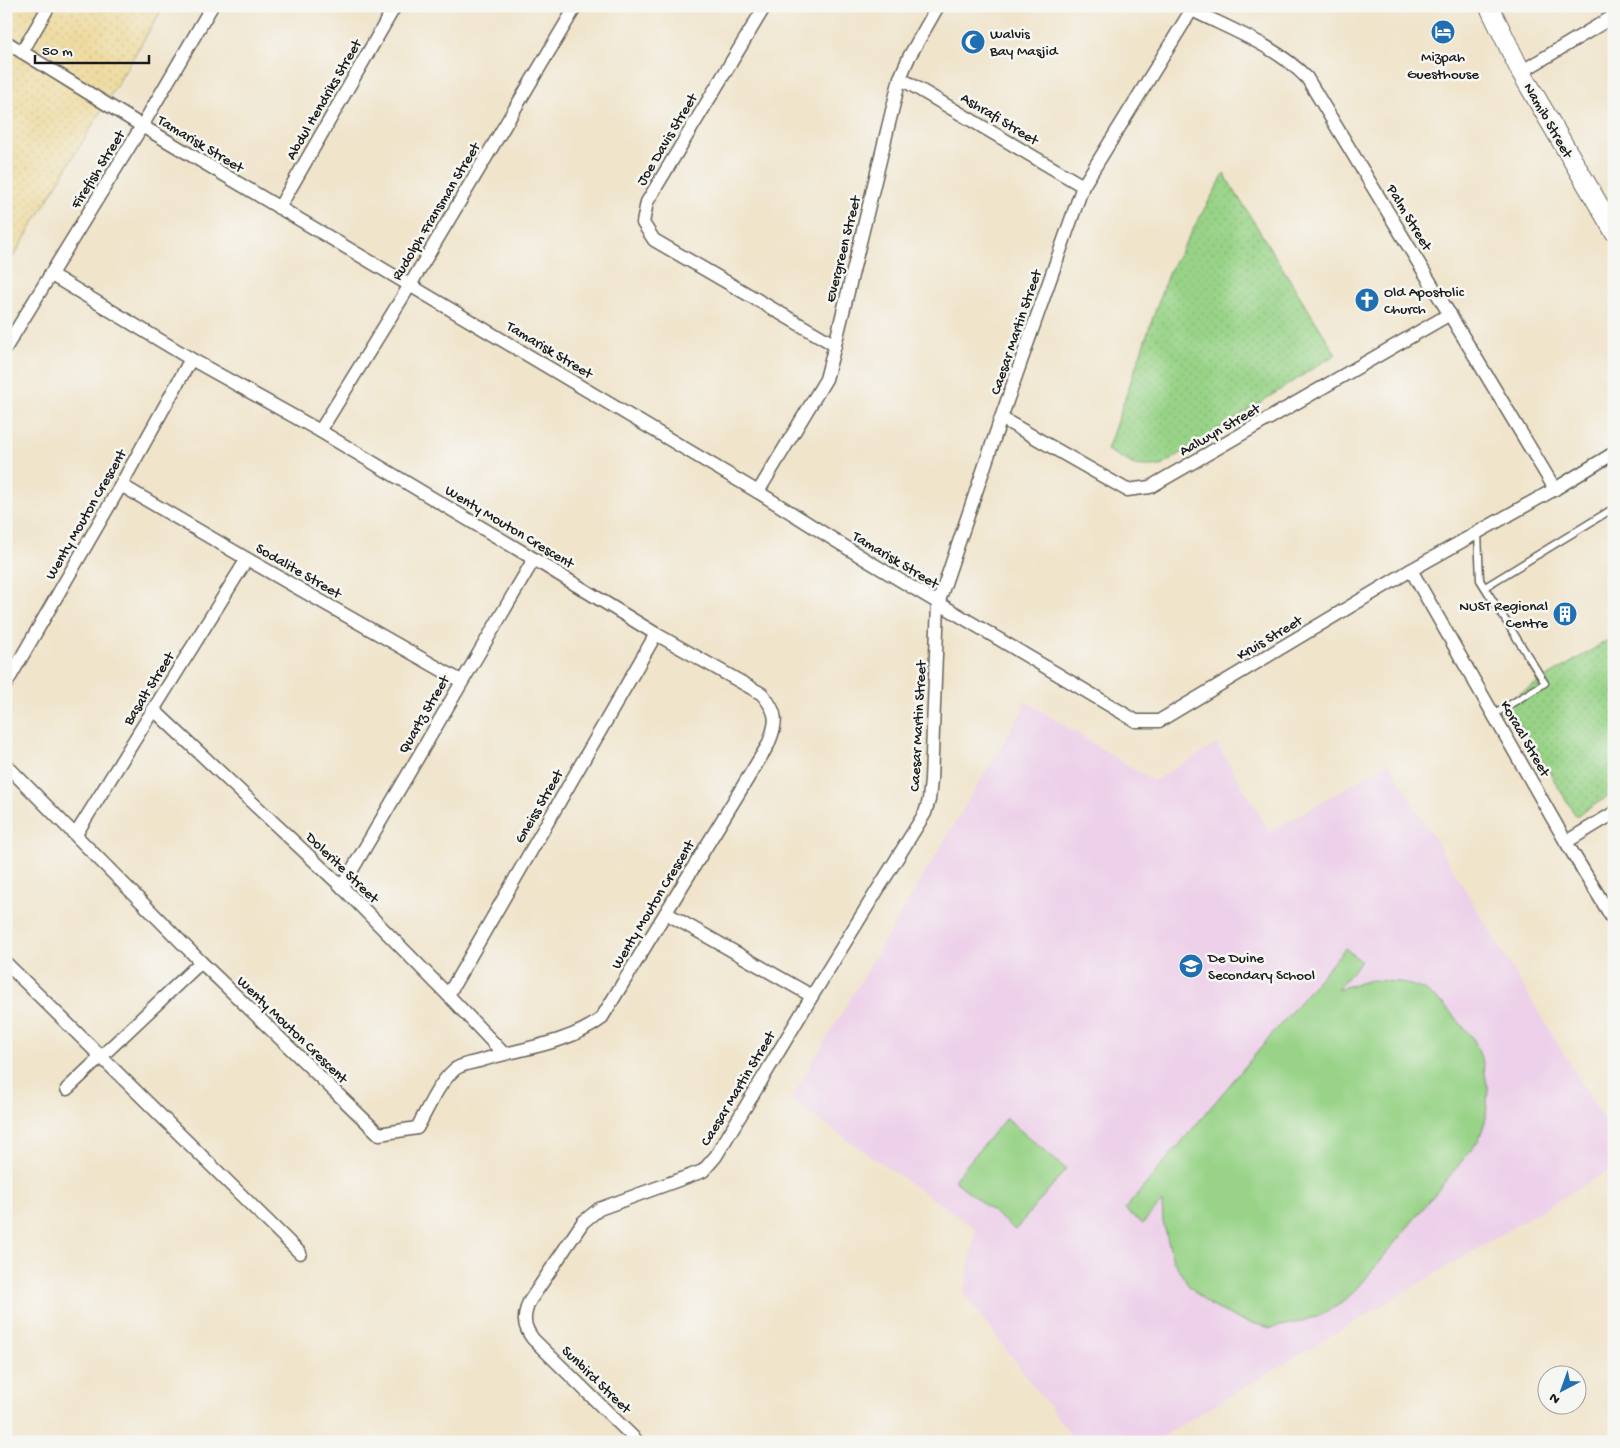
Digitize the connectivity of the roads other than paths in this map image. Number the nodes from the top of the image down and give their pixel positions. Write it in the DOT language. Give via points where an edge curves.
graph roads {
  1 [pos="49,6"];
  2 [pos="212,6"];
  3 [pos="396,6"];
  4 [pos="576,6"];
  5 [pos="766,6"];
  6 [pos="938,6"];
  7 [pos="1489,6"];
  8 [pos="1193,8"];
  9 [pos="1614,16"];
  10 [pos="6,42"];
  11 [pos="22,52"];
  12 [pos="1521,72"];
  13 [pos="900,78"];
  14 [pos="142,126"];
  15 [pos="1083,186"];
  16 [pos="279,208"];
  17 [pos="1614,231"];
  18 [pos="50,274"];
  19 [pos="410,285"];
  20 [pos="1450,314"];
  21 [pos="836,345"];
  22 [pos="6,347"];
  23 [pos="190,359"];
  24 [pos="1001,418"];
  25 [pos="320,431"];
  26 [pos="1614,453"];
  27 [pos="121,485"];
  28 [pos="1555,488"];
  29 [pos="758,492"];
  30 [pos="1614,508"];
  31 [pos="1478,533"];
  32 [pos="247,559"];
  33 [pos="534,559"];
  34 [pos="1412,570"];
  35 [pos="1484,588"];
  36 [pos="938,604"];
  37 [pos="656,634"];
  38 [pos="462,681"];
  39 [pos="6,684"];
  40 [pos="154,710"];
  41 [pos="1494,715"];
  42 [pos="6,765"];
  43 [pos="1614,813"];
  44 [pos="76,834"];
  45 [pos="1566,842"];
  46 [pos="342,887"];
  47 [pos="666,913"];
  48 [pos="1614,922"];
  49 [pos="201,962"];
  50 [pos="6,963"];
  51 [pos="448,995"];
  52 [pos="812,996"];
  53 [pos="503,1053"];
  54 [pos="102,1056"];
  55 [pos="66,1089"];
  56 [pos="300,1253"];
  57 [pos="533,1339"];
  58 [pos="638,1442"];
  1 -- 11 [label="street"];
  2 -- 14 [label="street, Firefish Street"];
  3 -- 16 [label="street, Abdul Hendriks Street"];
  4 -- 19 [label="street, Rudolph Fransman Street"];
  5 -- 21 [label="street, Joe Davis Street" via="647,202 643,223 654,240"];
  6 -- 13 [label="street, Evergreen Street"];
  7 -- 12 [label="street, Namib Street"];
  8 -- 15 [label="street, Caesar Martin Street"];
  8 -- 20 [label="street, Palm Street" via="1294,64 1307,78"];
  9 -- 12 [label="street"];
  10 -- 11 [label="street, Tamarisk Street"];
  11 -- 14 [label="street, Tamarisk Street"];
  12 -- 17 [label="street, Namib Street"];
  13 -- 15 [label="street, Ashrafi Street"];
  13 -- 21 [label="street, Evergreen Street"];
  14 -- 16 [label="street, Tamarisk Street"];
  14 -- 18 [label="street, Firefish Street"];
  15 -- 24 [label="street, Caesar Martin Street"];
  16 -- 19 [label="street, Tamarisk Street"];
  18 -- 22 [label="street, Firefish Street"];
  18 -- 23 [label="street, Wenty Mouton Crescent"];
  19 -- 25 [label="street, Rudolph Fransman Street"];
  19 -- 29 [label="street, Tamarisk Street"];
  20 -- 24 [label="street, Aalwyn Street" via="1150,487 1128,490"];
  20 -- 28 [label="street, Palm Street"];
  21 -- 29 [label="street, Evergreen Street" via="826,379"];
  23 -- 25 [label="street, Wenty Mouton Crescent"];
  23 -- 27 [label="street, Wenty Mouton Crescent"];
  24 -- 36 [label="street, Caesar Martin Street"];
  25 -- 33 [label="street, Wenty Mouton Crescent"];
  26 -- 28 [label="street, Kruis Street"];
  27 -- 32 [label="street, Sodalite Street"];
  27 -- 39 [label="street, Wenty Mouton Crescent"];
  28 -- 31 [label="street, Kruis Street"];
  29 -- 36 [label="street, Tamarisk Street"];
  30 -- 35 [label="lane"];
  31 -- 34 [label="street, Kruis Street"];
  31 -- 35 [label="lane" via="1480,580"];
  32 -- 38 [label="street, Sodalite Street"];
  32 -- 40 [label="street, Basalt Street"];
  33 -- 37 [label="street, Wenty Mouton Crescent"];
  33 -- 38 [label="street, Quartz Street"];
  34 -- 36 [label="street, Kruis Street" via="1159,721 1136,721"];
  34 -- 41 [label="street, Koraal Street"];
  35 -- 41 [label="lane" via="1545,682"];
  36 -- 52 [label="street, Caesar Martin Street" via="930,800 926,813"];
  37 -- 47 [label="street, Wenty Mouton Crescent" via="762,694 772,704 776,724 768,745"];
  37 -- 51 [label="street, Gneiss Street"];
  38 -- 46 [label="street, Quartz Street"];
  40 -- 44 [label="street, Basalt Street"];
  40 -- 46 [label="street, Dolerite Street"];
  41 -- 45 [label="street, Koraal Street"];
  42 -- 44 [label="street, Wenty Mouton Crescent"];
  43 -- 45 [label="street"];
  44 -- 49 [label="street, Wenty Mouton Crescent"];
  45 -- 48 [label="street, Koraal Street"];
  46 -- 51 [label="street, Dolerite Street"];
  47 -- 52 [label="street"];
  47 -- 53 [label="street, Wenty Mouton Crescent" via="601,1019 587,1030 559,1040"];
  49 -- 53 [label="street, Wenty Mouton Crescent" via="379,1134 417,1128 441,1085 455,1069"];
  49 -- 54 [label="street"];
  50 -- 54 [label="street"];
  51 -- 53 [label="street, Dolerite Street"];
  52 -- 57 [label="street, Caesar Martin Street" via="716,1156 703,1171 599,1209 583,1222 525,1313 524,1324"];
  54 -- 55 [label="street"];
  54 -- 56 [label="street"];
  57 -- 58 [label="street, Sunbird Street"];
}
